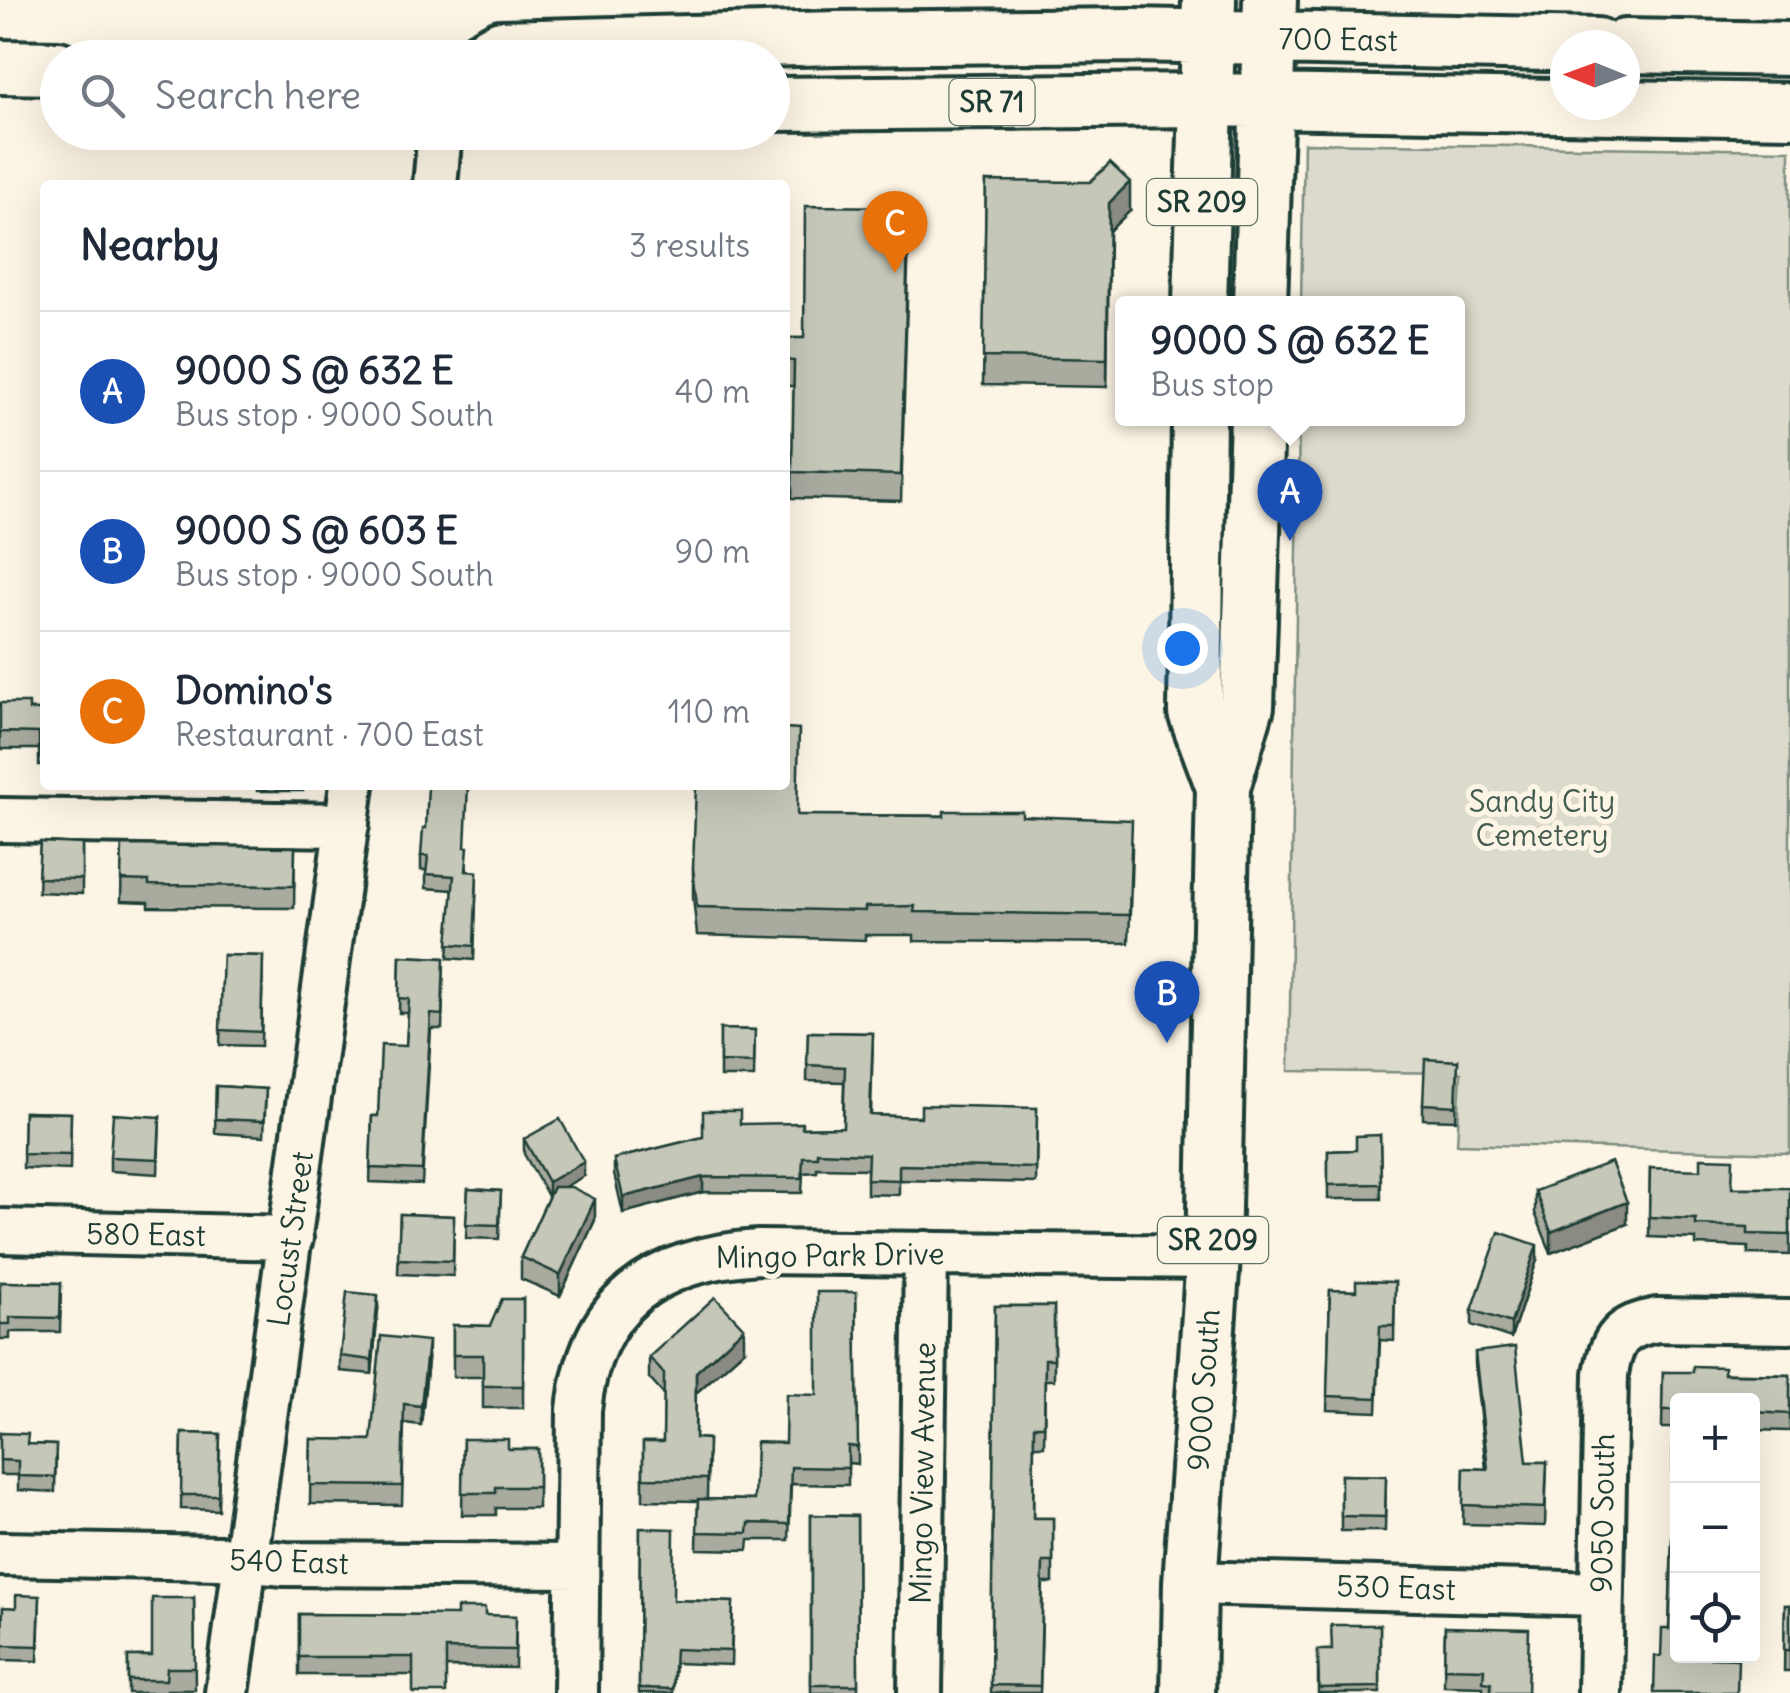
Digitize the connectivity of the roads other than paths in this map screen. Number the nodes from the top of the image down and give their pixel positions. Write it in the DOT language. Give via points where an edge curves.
graph roads {
  1 [pos="1208,18"];
  2 [pos="1269,19"];
  3 [pos="790,40"];
  4 [pos="1550,41"];
  5 [pos="1640,46"];
  6 [pos="1790,49"];
  7 [pos="0,66"];
  8 [pos="40,67"];
  9 [pos="1205,100"];
  10 [pos="1267,100"];
  11 [pos="790,104"];
  12 [pos="1790,110"];
  13 [pos="438,150"];
  14 [pos="435,180"];
  15 [pos="1200,296"];
  16 [pos="1260,296"];
  17 [pos="1199,426"];
  18 [pos="1256,426"];
  19 [pos="1223,787"];
  20 [pos="350,805"];
  21 [pos="0,820"];
  22 [pos="0,1231"];
  23 [pos="292,1238"];
  24 [pos="926,1253"];
  25 [pos="1213,1257"];
  26 [pos="1790,1322"];
  27 [pos="0,1554"];
  28 [pos="246,1561"];
  29 [pos="578,1566"];
  30 [pos="1190,1583"];
  31 [pos="1602,1594"];
  32 [pos="227,1693"];
  33 [pos="576,1693"];
  34 [pos="920,1693"];
  35 [pos="1188,1693"];
  36 [pos="1600,1693"];
  1 -- 2 [label="main road, 700 East / SR 71"];
  1 -- 3 [label="main road, 700 East / SR 71" via="1113,35"];
  1 -- 9 [label="main road, SR 209"];
  2 -- 4 [label="main road, 700 East / SR 71"];
  2 -- 10 [label="main road, SR 209"];
  5 -- 6 [label="main road"];
  7 -- 8 [label="main road"];
  9 -- 10 [label="main road, 700 East / SR 71"];
  9 -- 11 [label="main road, 700 East / SR 71"];
  9 -- 15 [label="main road, SR 209"];
  10 -- 12 [label="main road, 700 East / SR 71"];
  10 -- 16 [label="main road, SR 209"];
  13 -- 14 [label="street"];
  17 -- 19 [label="main road, 9000 South / SR 209" via="1196,712"];
  18 -- 19 [label="main road, 9000 South / SR 209" via="1247,706"];
  19 -- 25 [label="main road, 9000 South / SR 209"];
  20 -- 21 [label="street"];
  20 -- 23 [label="street, Locust Street"];
  22 -- 23 [label="street, 580 East"];
  23 -- 28 [label="street, Locust Street"];
  24 -- 25 [label="street, Mingo Park Drive"];
  24 -- 29 [label="street, Mingo Park Drive" via="723,1254 659,1274 632,1293 600,1332 582,1377"];
  24 -- 34 [label="street, Mingo View Avenue"];
  25 -- 30 [label="main road, 9000 South / SR 209"];
  26 -- 31 [label="street, 9050 South" via="1657,1320 1619,1335 1606,1374"];
  27 -- 28 [label="street, 540 East"];
  28 -- 29 [label="street, 540 East"];
  28 -- 32 [label="street, Locust Street"];
  29 -- 33 [label="street, Mingo Park Drive"];
  30 -- 31 [label="street, 530 East"];
  30 -- 35 [label="main road, 9000 South / SR 209"];
  31 -- 36 [label="street, 9050 South"];
}
